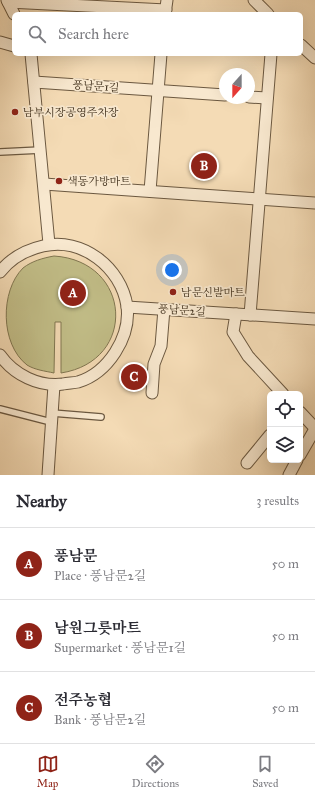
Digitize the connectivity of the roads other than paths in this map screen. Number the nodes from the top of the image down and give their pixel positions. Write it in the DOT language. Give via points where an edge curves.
graph roads {
  1 [pos="254,0"];
  2 [pos="8,1"];
  3 [pos="20,1"];
  4 [pos="166,8"];
  5 [pos="13,12"];
  6 [pos="266,12"];
  7 [pos="0,42"];
  8 [pos="12,45"];
  9 [pos="303,47"];
  10 [pos="31,56"];
  11 [pos="161,56"];
  12 [pos="271,56"];
  13 [pos="315,58"];
  14 [pos="34,82"];
  15 [pos="157,91"];
  16 [pos="219,95"];
  17 [pos="255,97"];
  18 [pos="267,98"];
  19 [pos="41,150"];
  20 [pos="0,152"];
  21 [pos="44,184"];
  22 [pos="150,191"];
  23 [pos="259,198"];
  24 [pos="315,203"];
  25 [pos="49,244"];
  26 [pos="0,272"];
  27 [pos="127,307"];
  28 [pos="164,309"];
  29 [pos="236,314"];
  30 [pos="250,315"];
  31 [pos="315,319"];
  32 [pos="0,355"];
  33 [pos="54,385"];
  34 [pos="280,391"];
  35 [pos="152,392"];
  36 [pos="0,409"];
  37 [pos="303,415"];
  38 [pos="102,417"];
  39 [pos="52,418"];
  40 [pos="315,428"];
  41 [pos="267,439"];
  42 [pos="303,450"];
  43 [pos="247,463"];
  44 [pos="295,463"];
  45 [pos="48,475"];
  46 [pos="289,475"];
  1 -- 6 [label="street"];
  2 -- 3 [label="street"];
  2 -- 5 [label="street"];
  3 -- 4 [label="street"];
  7 -- 8 [label="street"];
  9 -- 13 [label="street"];
  10 -- 14 [label="street"];
  11 -- 15 [label="street"];
  12 -- 18 [label="street"];
  14 -- 15 [label="street, 풍남문1길"];
  14 -- 19 [label="street"];
  15 -- 16 [label="street, 풍남문1길"];
  15 -- 22 [label="street"];
  17 -- 18 [label="street"];
  18 -- 23 [label="street"];
  19 -- 20 [label="lane"];
  19 -- 21 [label="street"];
  21 -- 22 [label="street"];
  21 -- 25 [label="street"];
  22 -- 23 [label="street"];
  23 -- 24 [label="street"];
  23 -- 30 [label="street"];
  25 -- 26 [label="street" via="18,255"];
  25 -- 27 [label="street" via="79,248 93,254 115,276"];
  27 -- 28 [label="street, 풍남문2길"];
  27 -- 33 [label="street" via="125,329 116,352 100,370 79,382"];
  28 -- 29 [label="street, 풍남문2길"];
  28 -- 35 [label="street" via="161,346 154,364"];
  29 -- 30 [label="street, 풍남문2길"];
  29 -- 34 [label="street" via="233,332 248,356"];
  30 -- 31 [label="street, 풍남문2길"];
  32 -- 33 [label="street" via="7,365 29,380"];
  33 -- 39 [label="street"];
  36 -- 39 [label="lane"];
  37 -- 40 [label="street"];
  38 -- 39 [label="lane"];
  39 -- 45 [label="street"];
  40 -- 42 [label="street"];
  41 -- 43 [label="street"];
  44 -- 46 [label="street"];
}
